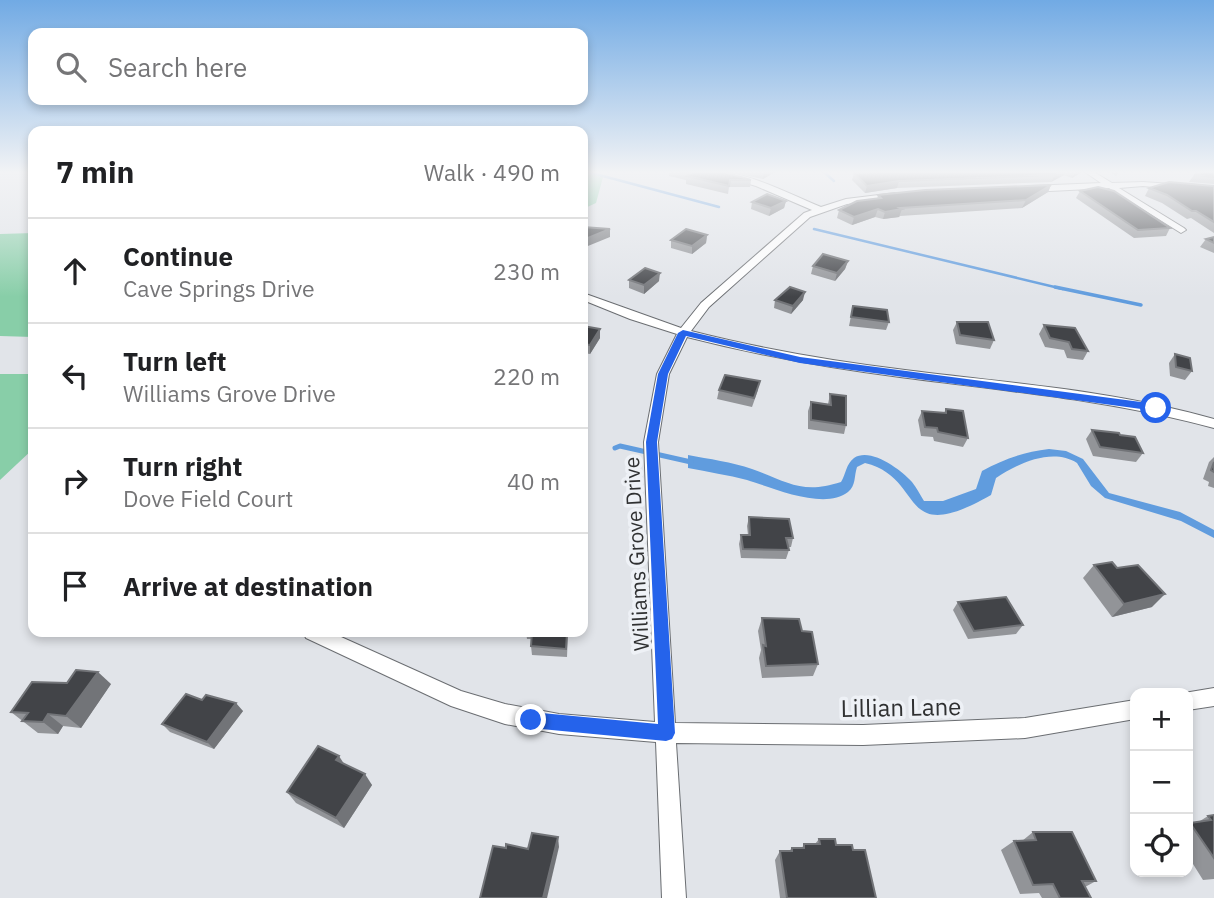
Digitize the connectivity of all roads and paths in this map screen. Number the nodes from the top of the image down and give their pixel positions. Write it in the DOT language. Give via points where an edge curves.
graph roads {
  1 [pos="812,214"];
  2 [pos="1155,214"];
  3 [pos="1181,230"];
  4 [pos="588,298"];
  5 [pos="683,333"];
  6 [pos="1214,424"];
  7 [pos="323,637"];
  8 [pos="1214,697"];
  9 [pos="1193,700"];
  10 [pos="1130,711"];
  11 [pos="666,733"];
  12 [pos="674,898"];
  1 -- 5 [label="street, Williams Grove Drive" via="713,298"];
  2 -- 3 [label="street"];
  4 -- 5 [label="street"];
  5 -- 6 [label="street" via="800,360 1123,401"];
  5 -- 11 [label="street, Williams Grove Drive" via="663,374 651,442"];
  7 -- 11 [label="street, Lillian Lane" via="432,688 505,714 559,724"];
  8 -- 9 [label="street"];
  10 -- 11 [label="street, Lillian Lane" via="1048,725 955,733"];
  11 -- 12 [label="street, Williams Grove Drive"];
}
